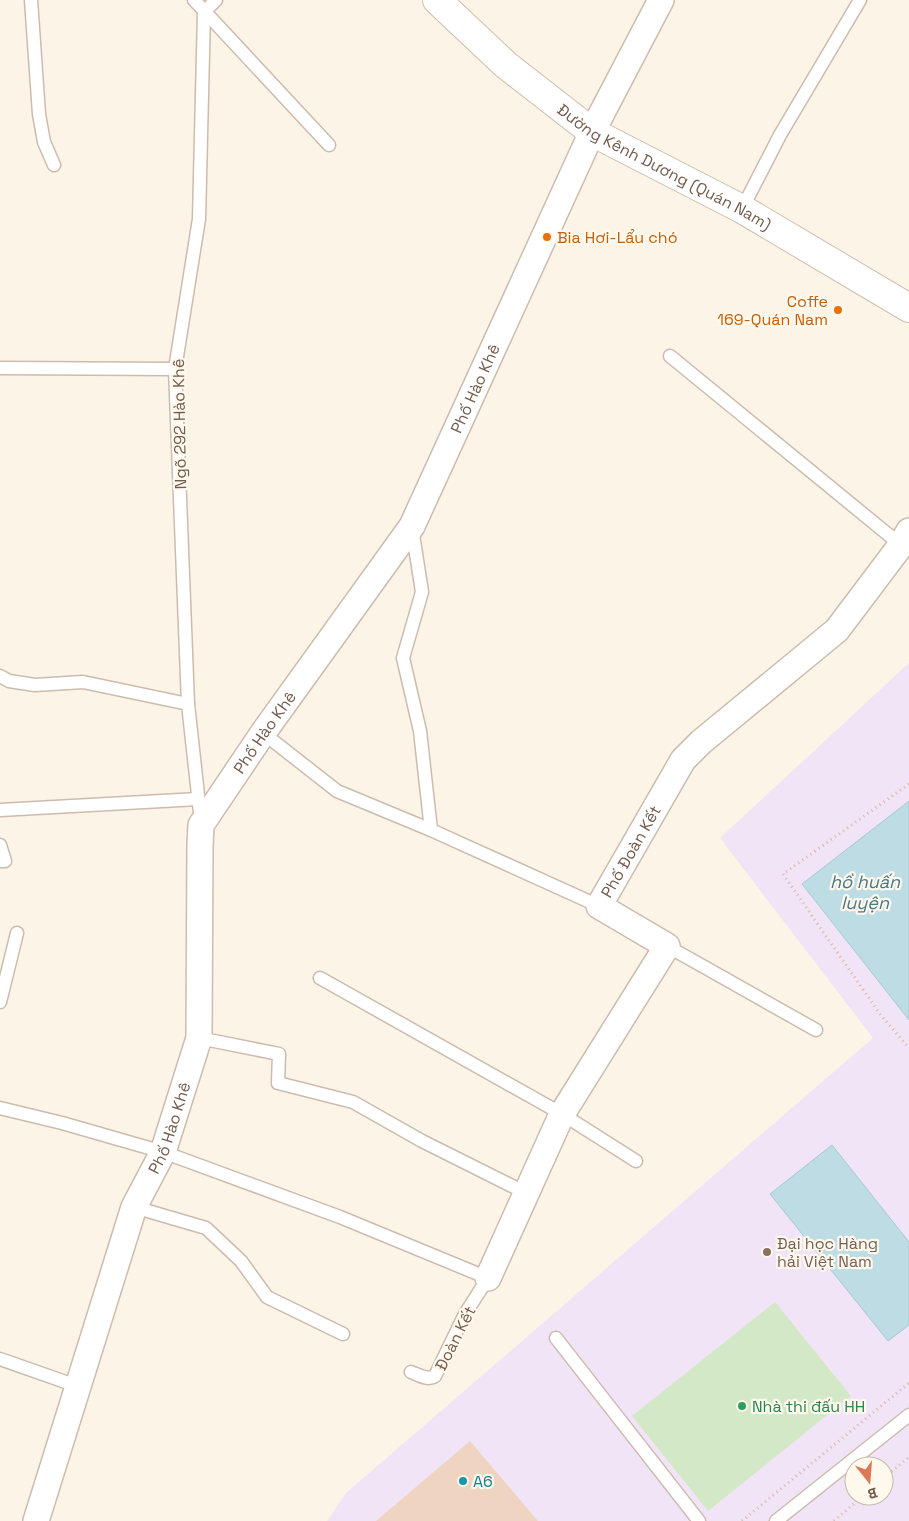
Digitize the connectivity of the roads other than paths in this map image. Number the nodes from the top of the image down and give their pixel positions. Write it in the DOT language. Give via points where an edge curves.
graph roads {
  1 [pos="31,0"];
  2 [pos="194,0"];
  3 [pos="216,0"];
  4 [pos="437,0"];
  5 [pos="661,0"];
  6 [pos="860,0"];
  7 [pos="204,12"];
  8 [pos="592,132"];
  9 [pos="329,145"];
  10 [pos="54,165"];
  11 [pos="742,209"];
  12 [pos="909,308"];
  13 [pos="670,356"];
  14 [pos="0,368"];
  15 [pos="174,369"];
  16 [pos="412,526"];
  17 [pos="905,538"];
  18 [pos="0,676"];
  19 [pos="188,704"];
  20 [pos="263,733"];
  21 [pos="198,799"];
  22 [pos="0,810"];
  23 [pos="201,825"];
  24 [pos="431,830"];
  25 [pos="0,845"];
  26 [pos="0,861"];
  27 [pos="599,906"];
  28 [pos="17,933"];
  29 [pos="667,946"];
  30 [pos="320,978"];
  31 [pos="0,1002"];
  32 [pos="816,1030"];
  33 [pos="199,1038"];
  34 [pos="0,1108"];
  35 [pos="562,1114"];
  36 [pos="163,1152"];
  37 [pos="636,1161"];
  38 [pos="526,1193"];
  39 [pos="134,1207"];
  40 [pos="488,1278"];
  41 [pos="343,1334"];
  42 [pos="556,1338"];
  43 [pos="0,1359"];
  44 [pos="411,1372"];
  45 [pos="77,1386"];
  46 [pos="909,1415"];
  47 [pos="36,1521"];
  48 [pos="699,1521"];
  49 [pos="776,1521"];
  1 -- 10 [label="lane" via="39,114 44,142"];
  2 -- 7 [label="lane"];
  3 -- 7 [label="lane"];
  4 -- 8 [label="street, Đường Kênh Dương (Quán Nam)" via="506,65"];
  5 -- 8 [label="street, Phố Hào Khê"];
  6 -- 11 [label="lane" via="780,135"];
  7 -- 9 [label="lane"];
  7 -- 15 [label="lane, Ngõ 292 Hào Khê" via="199,219"];
  8 -- 11 [label="street, Đường Kênh Dương (Quán Nam)"];
  8 -- 16 [label="street, Phố Hào Khê"];
  11 -- 12 [label="street, Đường Kênh Dương (Quán Nam)"];
  13 -- 17 [label="lane"];
  14 -- 15 [label="lane"];
  15 -- 19 [label="lane, Ngõ 292 Hào Khê"];
  16 -- 20 [label="street, Phố Hào Khê"];
  16 -- 24 [label="lane" via="422,592 404,658 420,731"];
  17 -- 27 [label="street, Phố Đoàn Kết" via="837,630 683,760"];
  18 -- 19 [label="lane" via="9,681 35,685 83,682"];
  19 -- 21 [label="lane, Ngõ 292 Hào Khê"];
  20 -- 23 [label="street, Phố Hào Khê"];
  20 -- 24 [label="lane" via="336,791"];
  21 -- 22 [label="lane"];
  21 -- 23 [label="lane, Ngõ 292 Hào Khê"];
  23 -- 33 [label="street, Phố Hào Khê"];
  24 -- 27 [label="lane"];
  25 -- 26 [label="lane" via="5,861"];
  27 -- 29 [label="street, Phố Đoàn Kết"];
  28 -- 31 [label="lane"];
  29 -- 32 [label="lane"];
  29 -- 35 [label="street"];
  30 -- 35 [label="lane"];
  33 -- 36 [label="street, Phố Hào Khê"];
  33 -- 38 [label="lane" via="279,1054 278,1083 353,1102"];
  34 -- 36 [label="lane"];
  35 -- 37 [label="lane"];
  35 -- 38 [label="street"];
  36 -- 39 [label="street, Phố Hào Khê"];
  36 -- 40 [label="lane" via="340,1217"];
  38 -- 40 [label="street"];
  39 -- 41 [label="lane" via="206,1228 241,1261 267,1297"];
  39 -- 45 [label="street, Phố Hào Khê"];
  40 -- 44 [label="lane, Đoàn Kết" via="465,1314 435,1376 427,1378"];
  42 -- 48 [label="lane"];
  43 -- 45 [label="lane"];
  45 -- 47 [label="street, Phố Hào Khê"];
  46 -- 49 [label="lane"];
}
